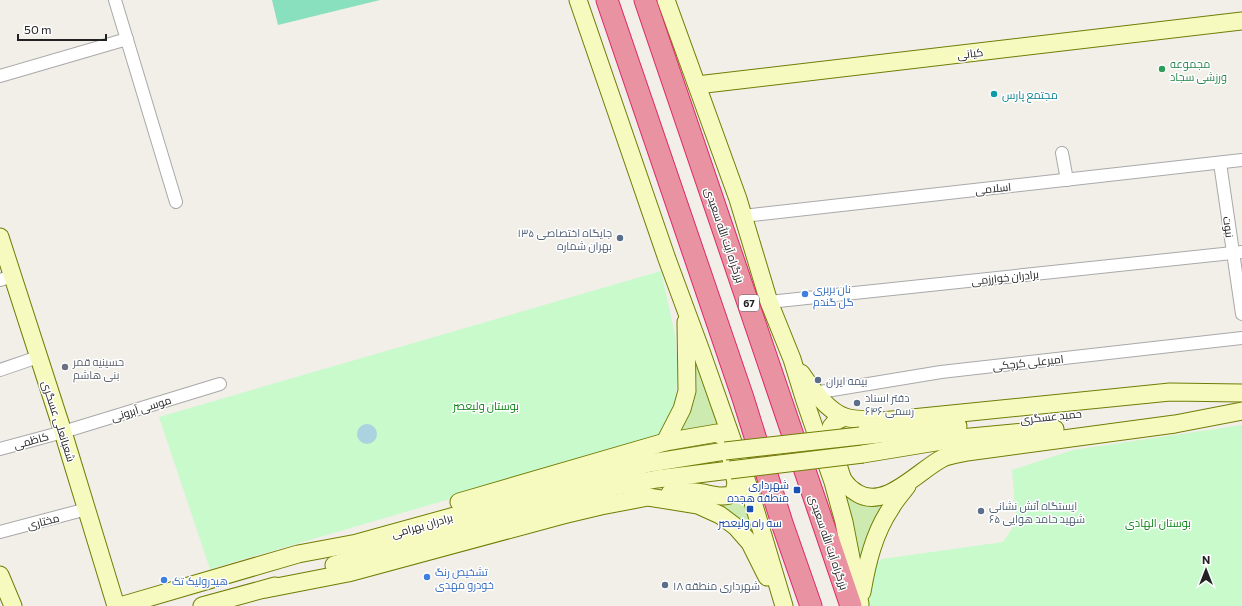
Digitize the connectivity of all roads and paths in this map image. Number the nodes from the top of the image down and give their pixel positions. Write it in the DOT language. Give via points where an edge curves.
graph roads {
  1 [pos="115,0"];
  2 [pos="578,0"];
  3 [pos="607,0"];
  4 [pos="646,0"];
  5 [pos="666,0"];
  6 [pos="1242,21"];
  7 [pos="127,39"];
  8 [pos="0,76"];
  9 [pos="697,85"];
  10 [pos="1062,153"];
  11 [pos="1242,160"];
  12 [pos="1220,163"];
  13 [pos="1067,180"];
  14 [pos="176,202"];
  15 [pos="743,216"];
  16 [pos="0,238"];
  17 [pos="1238,253"];
  18 [pos="6,278"];
  19 [pos="769,302"];
  20 [pos="685,308"];
  21 [pos="1242,314"];
  22 [pos="1242,338"];
  23 [pos="38,358"];
  24 [pos="792,359"];
  25 [pos="0,370"];
  26 [pos="220,384"];
  27 [pos="814,392"];
  28 [pos="1242,393"];
  29 [pos="1242,410"];
  30 [pos="845,417"];
  31 [pos="63,432"];
  32 [pos="665,442"];
  33 [pos="0,449"];
  34 [pos="725,450"];
  35 [pos="730,470"];
  36 [pos="914,477"];
  37 [pos="648,497"];
  38 [pos="87,509"];
  39 [pos="782,523"];
  40 [pos="0,532"];
  41 [pos="298,554"];
  42 [pos="0,575"];
  43 [pos="266,589"];
  44 [pos="856,605"];
  45 [pos="13,606"];
  46 [pos="116,606"];
  47 [pos="120,606"];
  48 [pos="202,606"];
  49 [pos="779,606"];
  50 [pos="784,606"];
  51 [pos="796,606"];
  52 [pos="811,606"];
  1 -- 7 [label="street"];
  2 -- 20 [label="main road"];
  3 -- 39 [label="highway" via="743,398"];
  4 -- 44 [label="highway, بزرگراه آیت الله سعیدی / 67"];
  5 -- 9 [label="main road"];
  6 -- 9 [label="main road, کیانی"];
  7 -- 8 [label="street"];
  7 -- 14 [label="street"];
  9 -- 15 [label="main road"];
  10 -- 13 [label="street"];
  11 -- 12 [label="street, اسلامی"];
  12 -- 13 [label="street, اسلامی"];
  12 -- 17 [label="street, نبوت"];
  13 -- 15 [label="street, اسلامی"];
  15 -- 19 [label="main road"];
  16 -- 18 [label="main road, شعبانعلی عسگری"];
  17 -- 19 [label="street, برادران خوارزمی"];
  17 -- 21 [label="street, نبوت"];
  18 -- 23 [label="main road, شعبانعلی عسگری"];
  19 -- 24 [label="main road"];
  20 -- 32 [label="main road" via="687,391 682,409"];
  20 -- 50 [label="main road" via="747,482"];
  22 -- 27 [label="street, امیرعلی کرچکی" via="941,372"];
  23 -- 25 [label="street"];
  23 -- 31 [label="main road, شعبانعلی عسگری"];
  24 -- 27 [label="main road"];
  24 -- 44 [label="main road" via="844,522"];
  26 -- 31 [label="street, موسی آبرونی"];
  27 -- 30 [label="main road" via="829,407"];
  28 -- 30 [label="main road" via="1170,392 882,421"];
  28 -- 34 [label="main road, حمید عسگری, bridge" via="1172,403"];
  29 -- 35 [label="main road, حمید عسگری, bridge" via="960,438 863,454"];
  29 -- 36 [label="main road" via="1175,424 967,452 943,458"];
  30 -- 36 [label="main road" via="836,420 831,427 840,472 850,489 861,496 880,497 896,491"];
  31 -- 33 [label="street, کاظمی"];
  31 -- 38 [label="main road, شعبانعلی عسگری"];
  32 -- 37 [label="main road" via="717,434 727,439 736,487 734,493 728,496 693,492"];
  32 -- 41 [label="main road" via="356,533"];
  34 -- 41 [label="main road, برادران بهرامی" via="650,463 357,543"];
  35 -- 43 [label="main road, برادران بهرامی" via="613,487 548,502 332,566"];
  36 -- 44 [label="main road" via="882,523 870,554"];
  37 -- 43 [label="main road" via="563,515 348,573"];
  37 -- 49 [label="main road" via="713,510 736,527 750,543"];
  38 -- 40 [label="street, مختاری"];
  38 -- 46 [label="main road, شعبانعلی عسگری"];
  39 -- 51 [label="highway"];
  39 -- 52 [label="highway"];
  41 -- 47 [label="main road, برادران بهرامی"];
  42 -- 45 [label="main road"];
  43 -- 48 [label="main road, برادران بهرامی"];
}
